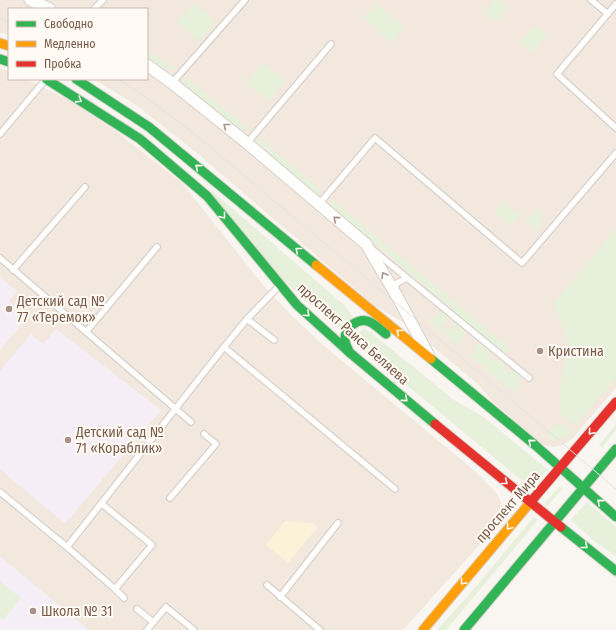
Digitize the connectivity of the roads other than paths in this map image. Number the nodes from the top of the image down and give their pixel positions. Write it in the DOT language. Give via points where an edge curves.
graph roads {
  1 [pos="30,0"];
  2 [pos="103,0"];
  3 [pos="245,0"];
  4 [pos="591,0"];
  5 [pos="616,4"];
  6 [pos="48,8"];
  7 [pos="95,8"];
  8 [pos="608,14"];
  9 [pos="331,44"];
  10 [pos="148,65"];
  11 [pos="45,80"];
  12 [pos="48,80"];
  13 [pos="78,80"];
  14 [pos="172,83"];
  15 [pos="616,128"];
  16 [pos="0,134"];
  17 [pos="247,143"];
  18 [pos="616,154"];
  19 [pos="85,187"];
  20 [pos="319,204"];
  21 [pos="366,244"];
  22 [pos="157,247"];
  23 [pos="0,258"];
  24 [pos="13,270"];
  25 [pos="407,278"];
  26 [pos="280,285"];
  27 [pos="394,291"];
  28 [pos="247,319"];
  29 [pos="86,332"];
  30 [pos="274,340"];
  31 [pos="224,347"];
  32 [pos="349,352"];
  33 [pos="430,358"];
  34 [pos="529,378"];
  35 [pos="616,402"];
  36 [pos="175,408"];
  37 [pos="191,422"];
  38 [pos="204,434"];
  39 [pos="616,449"];
  40 [pos="560,468"];
  41 [pos="583,488"];
  42 [pos="395,489"];
  43 [pos="0,492"];
  44 [pos="170,498"];
  45 [pos="531,502"];
  46 [pos="102,504"];
  47 [pos="616,517"];
  48 [pos="555,522"];
  49 [pos="338,523"];
  50 [pos="67,548"];
  51 [pos="616,571"];
  52 [pos="267,585"];
  53 [pos="115,589"];
  54 [pos="280,597"];
  55 [pos="124,598"];
  56 [pos="137,609"];
  57 [pos="153,622"];
  58 [pos="147,630"];
  59 [pos="194,630"];
  60 [pos="320,630"];
  61 [pos="423,630"];
  62 [pos="464,630"];
  1 -- 6 [label="street"];
  2 -- 7 [label="lane"];
  3 -- 14 [label="lane"];
  4 -- 8 [label="lane"];
  5 -- 8 [label="lane"];
  8 -- 15 [label="lane" via="557,74"];
  9 -- 17 [label="lane"];
  10 -- 14 [label="street"];
  11 -- 16 [label="lane"];
  12 -- 26 [label="street, проспект Раиса Беляева, one-way" via="140,139 207,196"];
  33 -- 13 [label="street, проспект Раиса Беляева, one-way" via="149,127"];
  17 -- 14 [label="street, one-way"];
  17 -- 20 [label="street"];
  18 -- 20 [label="lane" via="522,263 376,138"];
  19 -- 24 [label="lane"];
  21 -- 20 [label="street, one-way"];
  21 -- 25 [label="lane"];
  27 -- 21 [label="street, one-way"];
  22 -- 29 [label="lane"];
  23 -- 24 [label="lane"];
  24 -- 29 [label="lane"];
  25 -- 27 [label="lane" via="397,283"];
  25 -- 34 [label="lane"];
  26 -- 28 [label="lane"];
  26 -- 32 [label="street, проспект Раиса Беляева, one-way" via="297,305"];
  27 -- 33 [label="street"];
  28 -- 30 [label="lane"];
  28 -- 31 [label="lane"];
  29 -- 36 [label="lane"];
  31 -- 36 [label="lane"];
  31 -- 42 [label="lane"];
  32 -- 33 [label="street" via="345,339 348,329 353,323 361,321 370,323 408,351"];
  32 -- 45 [label="street, проспект Раиса Беляева, one-way"];
  40 -- 33 [label="street, проспект Раиса Беляева, one-way"];
  35 -- 40 [label="street, проспект Мира, one-way"];
  36 -- 37 [label="lane"];
  36 -- 46 [label="lane"];
  38 -- 44 [label="lane" via="216,444"];
  39 -- 41 [label="street"];
  40 -- 41 [label="street, проспект Раиса Беляева"];
  40 -- 45 [label="street, проспект Мира"];
  47 -- 41 [label="street, проспект Раиса Беляева, one-way"];
  41 -- 48 [label="street"];
  43 -- 50 [label="lane"];
  45 -- 48 [label="street, проспект Раиса Беляева"];
  45 -- 61 [label="street, проспект Мира, one-way"];
  46 -- 50 [label="lane"];
  46 -- 53 [label="lane" via="152,545"];
  48 -- 51 [label="street, проспект Раиса Беляева, one-way"];
  48 -- 62 [label="street"];
  49 -- 54 [label="lane"];
  50 -- 53 [label="lane"];
  52 -- 54 [label="lane"];
  53 -- 55 [label="lane"];
  54 -- 60 [label="lane"];
  56 -- 57 [label="lane"];
  57 -- 58 [label="lane"];
  57 -- 59 [label="lane" via="166,606"];
}
